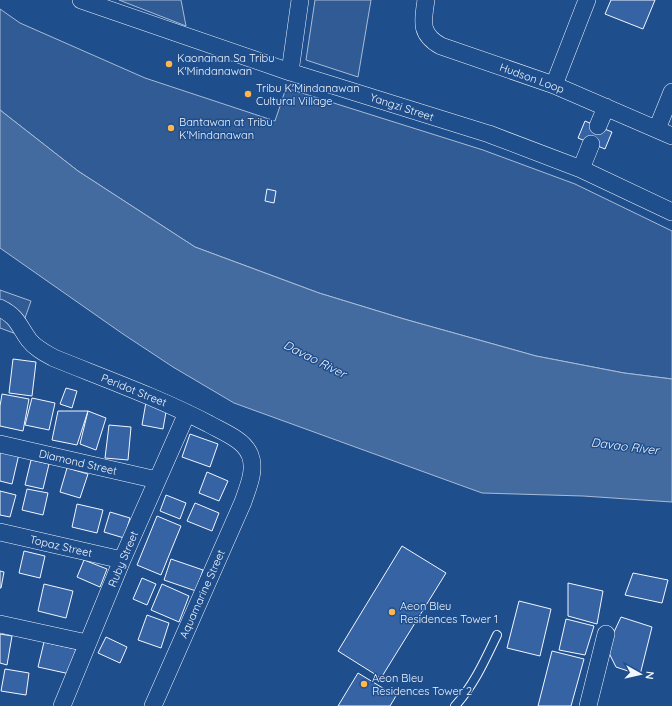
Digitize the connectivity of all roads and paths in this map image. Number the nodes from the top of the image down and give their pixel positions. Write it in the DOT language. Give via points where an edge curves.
graph roads {
  1 [pos="81,0"];
  2 [pos="300,0"];
  3 [pos="426,0"];
  4 [pos="587,0"];
  5 [pos="290,72"];
  6 [pos="554,85"];
  7 [pos="672,92"];
  8 [pos="606,107"];
  9 [pos="598,126"];
  10 [pos="665,132"];
  11 [pos="591,144"];
  12 [pos="581,169"];
  13 [pos="672,212"];
  14 [pos="0,308"];
  15 [pos="187,413"];
  16 [pos="0,444"];
  17 [pos="157,480"];
  18 [pos="250,481"];
  19 [pos="0,532"];
  20 [pos="122,560"];
  21 [pos="0,624"];
  22 [pos="497,634"];
  23 [pos="606,634"];
  24 [pos="88,642"];
  25 [pos="62,706"];
  26 [pos="153,706"];
  27 [pos="455,706"];
  28 [pos="588,706"];
  1 -- 5 [label="street, Yangzi Street"];
  2 -- 5 [label="street"];
  3 -- 6 [label="street, Hudson Loop" via="423,26 426,35 432,41"];
  4 -- 6 [label="street"];
  5 -- 12 [label="street, Yangzi Street" via="489,134"];
  6 -- 8 [label="street, Hudson Loop"];
  7 -- 10 [label="street"];
  8 -- 9 [label="street"];
  8 -- 10 [label="street, Hudson Loop"];
  11 -- 12 [label="street"];
  12 -- 13 [label="street, Yangzi Street"];
  14 -- 15 [label="street, Peridot Street" via="14,317 38,349 54,358"];
  15 -- 17 [label="street, Ruby Street"];
  15 -- 18 [label="street, Peridot Street" via="237,439 246,447 253,466"];
  16 -- 17 [label="street, Diamond Street"];
  17 -- 20 [label="street, Ruby Street"];
  18 -- 26 [label="street, Aquamarine Street"];
  19 -- 20 [label="street, Topaz Street"];
  20 -- 24 [label="street, Ruby Street"];
  21 -- 24 [label="street"];
  22 -- 27 [label="lane" via="480,672"];
  23 -- 28 [label="street"];
  24 -- 25 [label="street, Ruby Street"];
}
